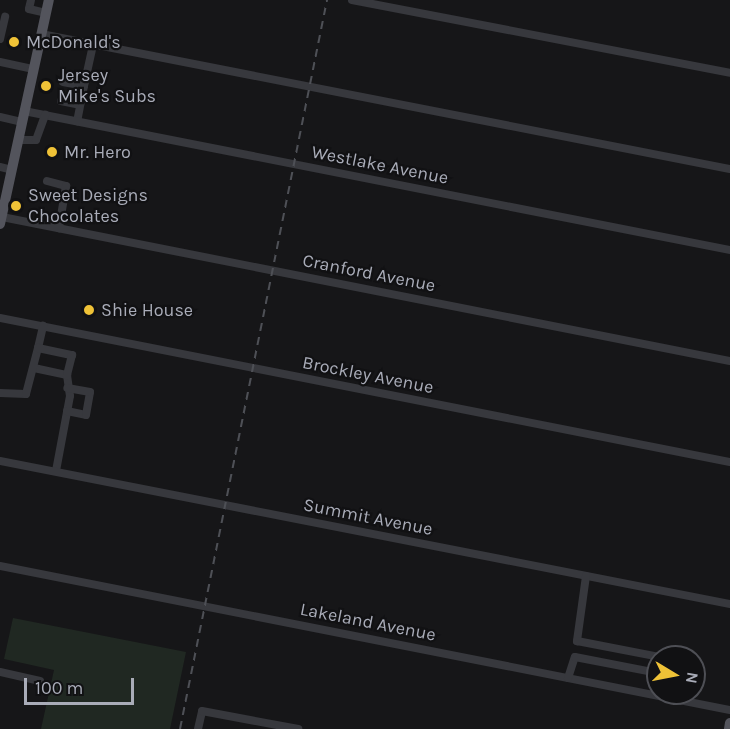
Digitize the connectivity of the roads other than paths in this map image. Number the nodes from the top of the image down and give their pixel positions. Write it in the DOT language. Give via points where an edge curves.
graph roads {
  1 [pos="31,0"];
  2 [pos="49,0"];
  3 [pos="352,0"];
  4 [pos="46,13"];
  5 [pos="3,20"];
  6 [pos="41,34"];
  7 [pos="0,39"];
  8 [pos="93,45"];
  9 [pos="0,62"];
  10 [pos="32,69"];
  11 [pos="730,74"];
  12 [pos="63,82"];
  13 [pos="84,86"];
  14 [pos="61,101"];
  15 [pos="80,105"];
  16 [pos="45,115"];
  17 [pos="23,116"];
  18 [pos="0,117"];
  19 [pos="77,121"];
  20 [pos="18,140"];
  21 [pos="0,167"];
  22 [pos="730,169"];
  23 [pos="12,170"];
  24 [pos="47,181"];
  25 [pos="1,221"];
  26 [pos="58,228"];
  27 [pos="730,250"];
  28 [pos="0,318"];
  29 [pos="43,326"];
  30 [pos="38,348"];
  31 [pos="730,361"];
  32 [pos="34,368"];
  33 [pos="68,375"];
  34 [pos="67,387"];
  35 [pos="0,393"];
  36 [pos="67,411"];
  37 [pos="0,461"];
  38 [pos="730,462"];
  39 [pos="56,471"];
  40 [pos="0,566"];
  41 [pos="586,576"];
  42 [pos="730,604"];
  43 [pos="585,642"];
  44 [pos="646,654"];
  45 [pos="579,657"];
  46 [pos="646,671"];
  47 [pos="0,672"];
  48 [pos="568,678"];
  49 [pos="40,681"];
  50 [pos="646,691"];
  51 [pos="706,704"];
  52 [pos="730,710"];
  53 [pos="730,723"];
  54 [pos="198,729"];
  55 [pos="298,729"];
  56 [pos="729,729"];
  1 -- 4 [label="street" via="29,9"];
  2 -- 4 [label="main road"];
  3 -- 11 [label="street"];
  4 -- 6 [label="main road"];
  5 -- 7 [label="street"];
  6 -- 8 [label="street"];
  6 -- 10 [label="main road"];
  8 -- 13 [label="street"];
  8 -- 22 [label="street"];
  9 -- 10 [label="street"];
  10 -- 17 [label="main road"];
  12 -- 13 [label="street"];
  13 -- 15 [label="street"];
  14 -- 15 [label="street"];
  15 -- 19 [label="street"];
  16 -- 17 [label="street, Westlake Avenue"];
  16 -- 19 [label="street, Westlake Avenue"];
  16 -- 20 [label="street" via="36,140"];
  17 -- 18 [label="street, Westlake Avenue"];
  17 -- 20 [label="main road"];
  19 -- 27 [label="street, Westlake Avenue"];
  20 -- 23 [label="main road"];
  21 -- 23 [label="street"];
  23 -- 25 [label="main road"];
  24 -- 26 [label="street" via="66,186"];
  25 -- 26 [label="street, Cranford Avenue"];
  26 -- 31 [label="street, Cranford Avenue"];
  28 -- 29 [label="street, Brockley Avenue"];
  29 -- 30 [label="street"];
  29 -- 38 [label="street, Brockley Avenue"];
  30 -- 32 [label="street"];
  30 -- 33 [label="street" via="72,354"];
  32 -- 33 [label="street"];
  32 -- 35 [label="street" via="26,394"];
  33 -- 34 [label="street"];
  34 -- 36 [label="street"];
  34 -- 36 [label="street" via="90,392 86,415"];
  36 -- 39 [label="street"];
  37 -- 39 [label="street, Summit Avenue"];
  39 -- 41 [label="street, Summit Avenue"];
  40 -- 48 [label="street, Lakeland Avenue"];
  41 -- 42 [label="street, Summit Avenue"];
  41 -- 43 [label="street" via="576,633 577,641"];
  43 -- 44 [label="street"];
  43 -- 45 [label="street"];
  45 -- 46 [label="street"];
  45 -- 48 [label="street"];
  47 -- 49 [label="street"];
  48 -- 50 [label="street, Lakeland Avenue"];
  51 -- 52 [label="street, Lakeland Avenue"];
  53 -- 56 [label="main road"];
  54 -- 55 [label="street" via="202,711"];
}
